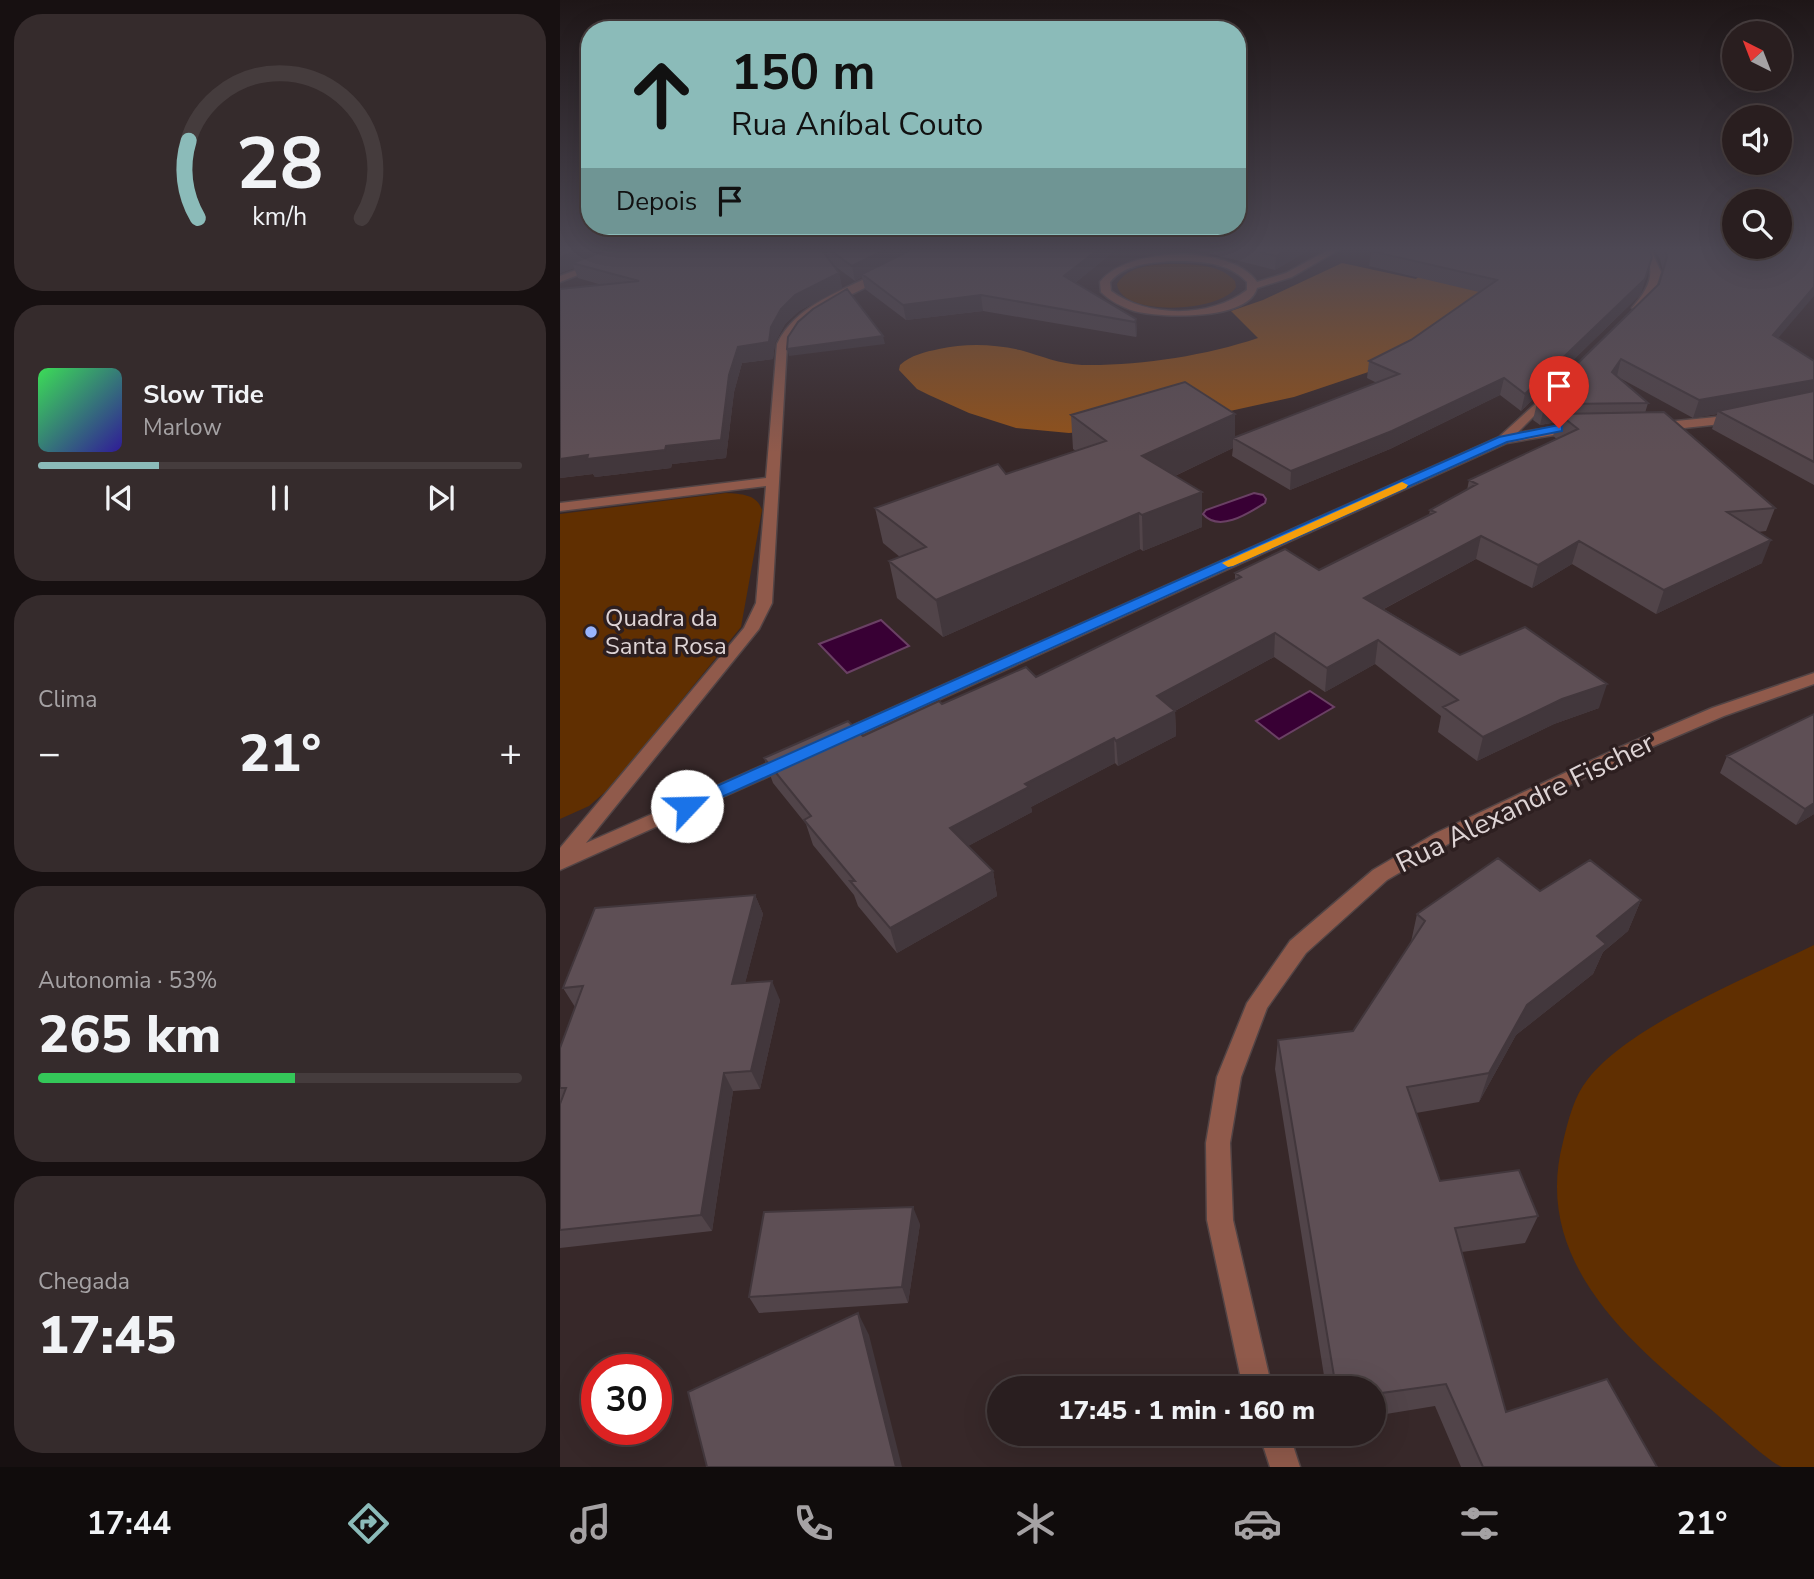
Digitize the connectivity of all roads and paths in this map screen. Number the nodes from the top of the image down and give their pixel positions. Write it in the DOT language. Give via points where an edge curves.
graph roads {
  1 [pos="802,316"];
  2 [pos="1561,383"];
  3 [pos="1753,415"];
  4 [pos="1592,427"];
  5 [pos="1643,427"];
  6 [pos="1503,440"];
  7 [pos="771,481"];
  8 [pos="560,507"];
  9 [pos="1814,678"];
  10 [pos="560,863"];
  11 [pos="1254,1376"];
  12 [pos="1278,1446"];
  13 [pos="1285,1467"];
  1 -- 7 [label="street" via="793,323 782,345"];
  2 -- 6 [label="street"];
  3 -- 5 [label="street" via="1707,424"];
  4 -- 6 [label="street" via="1559,428"];
  6 -- 10 [label="street"];
  7 -- 8 [label="street"];
  7 -- 10 [label="street" via="764,603 751,628"];
  9 -- 11 [label="street, Rua Alexandre Fischer" via="1622,753 1443,838 1380,875 1298,947 1258,1003 1229,1077 1218,1143 1220,1220"];
  12 -- 13 [label="street"];
}
